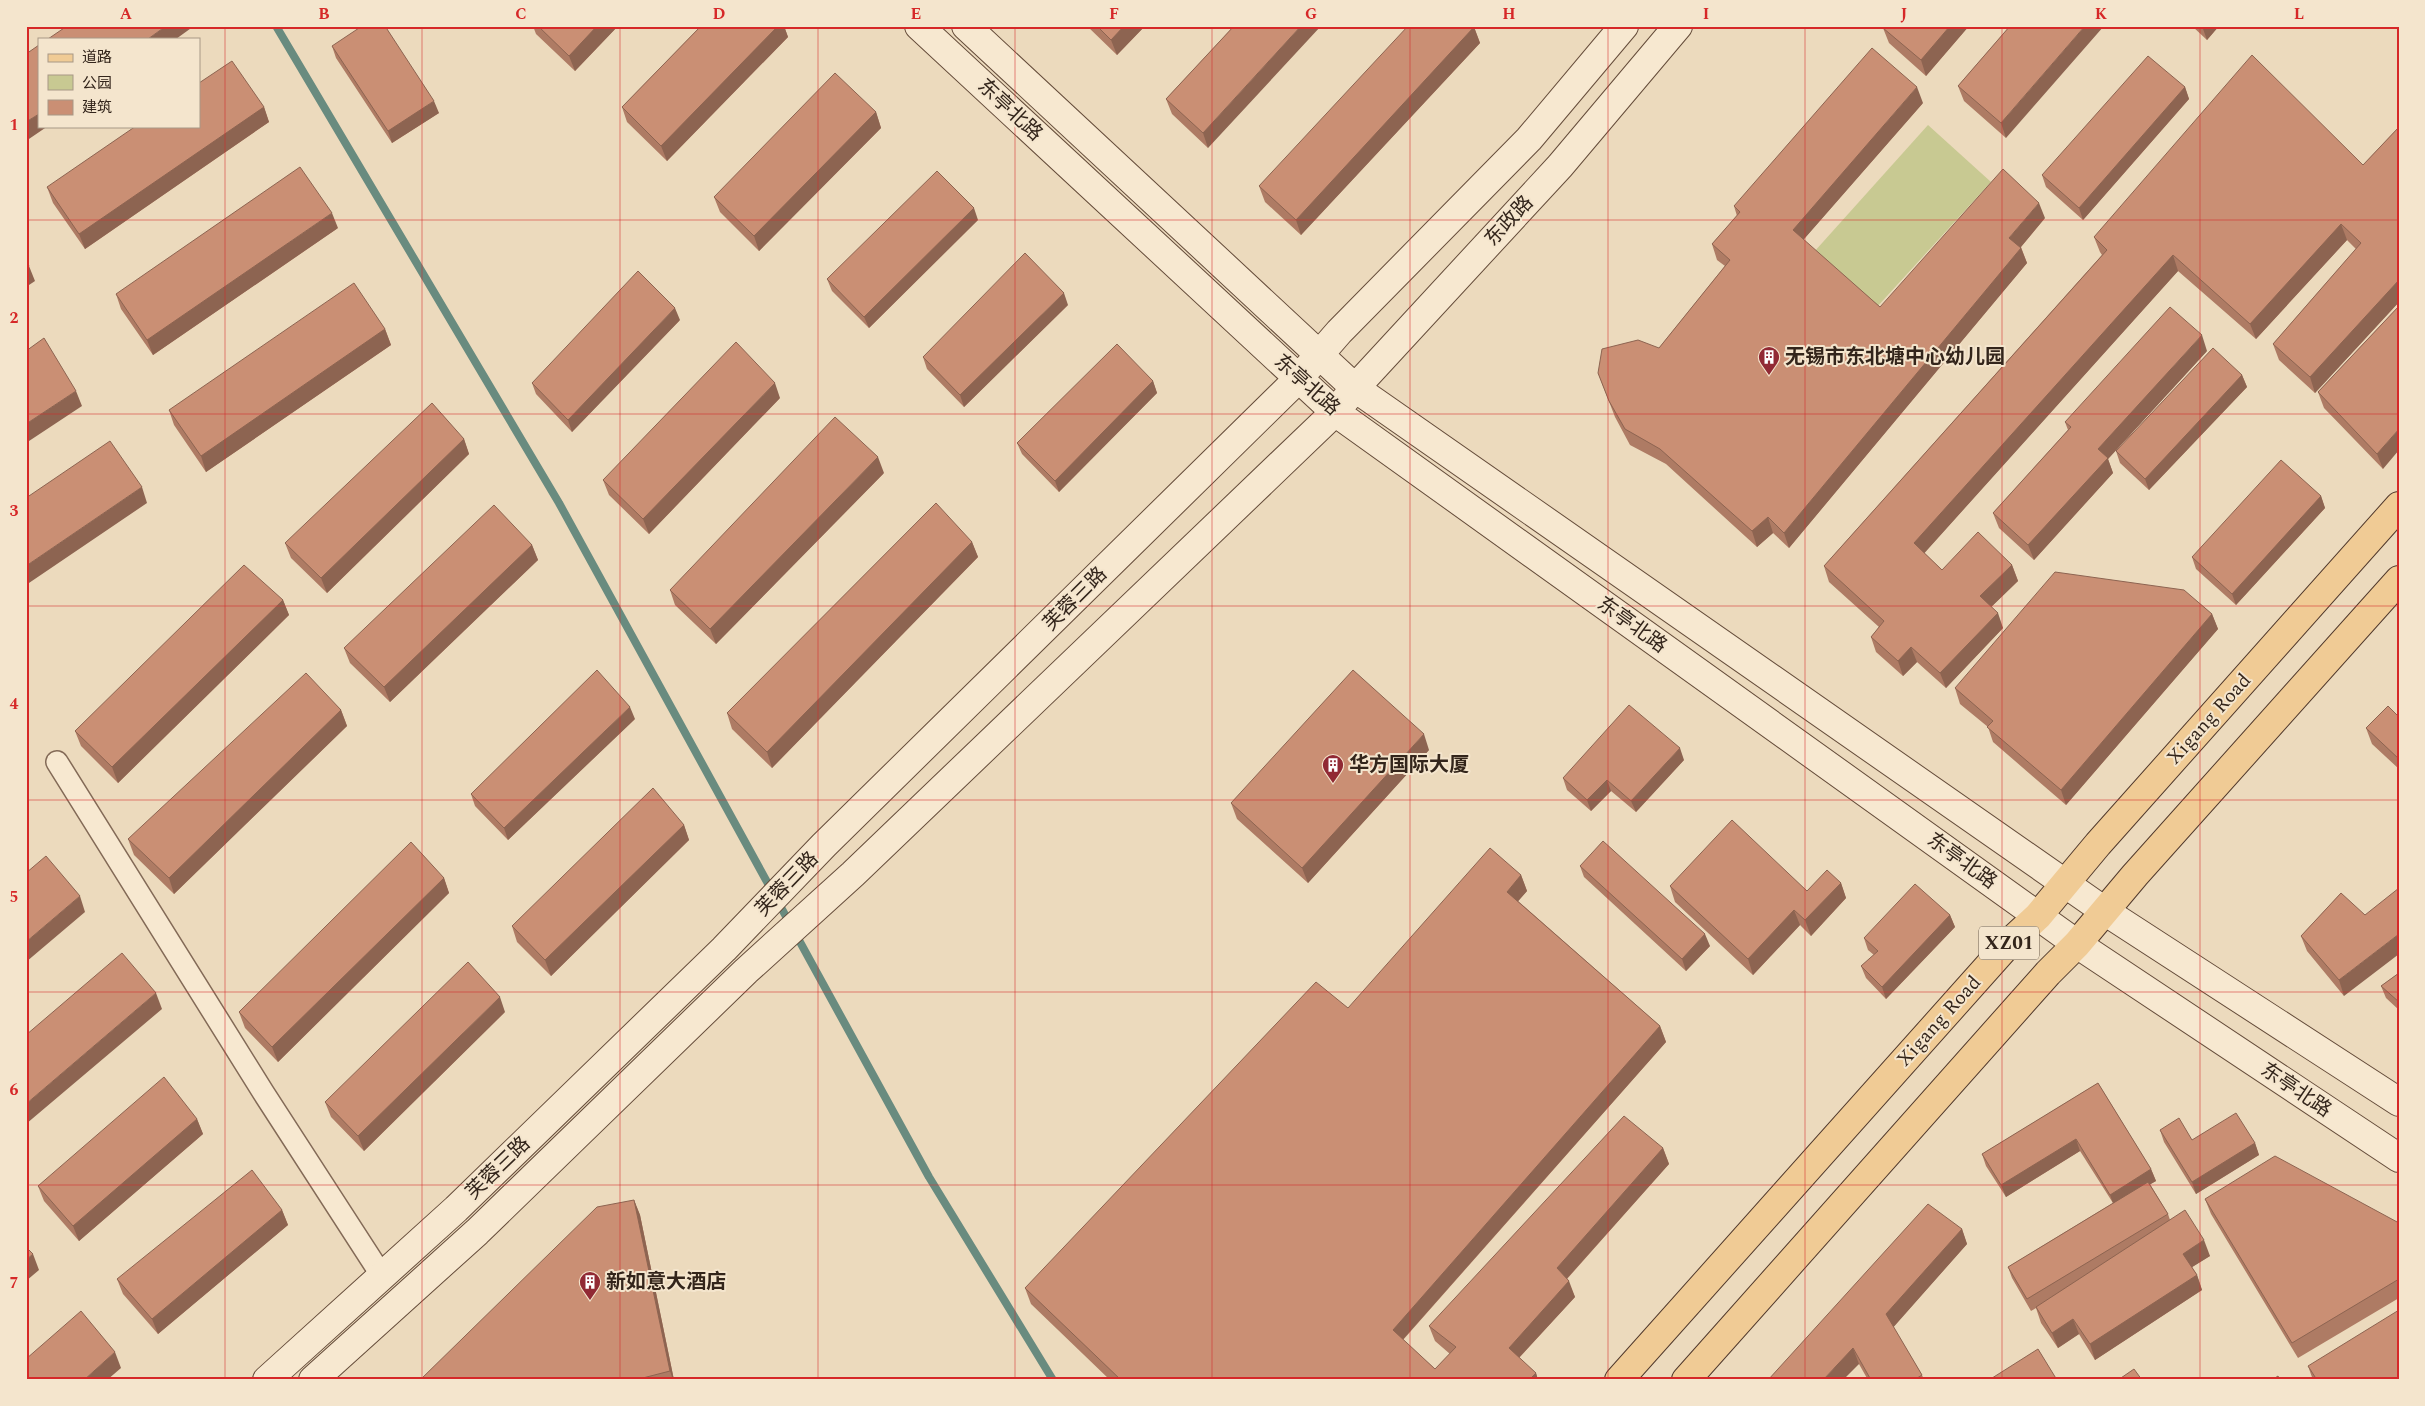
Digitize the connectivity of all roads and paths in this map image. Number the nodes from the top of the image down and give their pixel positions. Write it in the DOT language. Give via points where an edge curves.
graph roads {
  1 [pos="919,26"];
  2 [pos="966,26"];
  3 [pos="1624,26"];
  4 [pos="1678,26"];
  5 [pos="1318,354"];
  6 [pos="1298,378"];
  7 [pos="1355,388"];
  8 [pos="1335,412"];
  9 [pos="2399,506"];
  10 [pos="2399,580"];
  11 [pos="57,762"];
  12 [pos="2065,884"];
  13 [pos="2106,912"];
  14 [pos="2038,916"];
  15 [pos="2077,944"];
  16 [pos="2399,1102"];
  17 [pos="2399,1158"];
  18 [pos="382,1276"];
  19 [pos="267,1380"];
  20 [pos="313,1380"];
  21 [pos="1620,1380"];
  22 [pos="1686,1380"];
  1 -- 6 [label="main road, 东亭北路"];
  2 -- 5 [label="main road, 东亭北路"];
  3 -- 5 [label="main road" via="1529,139"];
  4 -- 7 [label="main road, 东政路" via="1560,166"];
  5 -- 6 [label="main road"];
  5 -- 7 [label="main road, 东亭北路"];
  6 -- 8 [label="main road, 东亭北路"];
  6 -- 18 [label="main road, 芙蓉三路" via="824,845 724,949 456,1209"];
  7 -- 8 [label="main road, 东政路"];
  7 -- 12 [label="main road, 东亭北路"];
  8 -- 14 [label="main road, 东亭北路"];
  8 -- 20 [label="main road, 芙蓉三路" via="853,874 746,971 477,1232"];
  9 -- 12 [label="main road, Xigang Road / XZ01" via="2104,836"];
  10 -- 13 [label="main road, XZ01"];
  11 -- 18 [label="street"];
  12 -- 13 [label="main road, 东亭北路"];
  12 -- 14 [label="main road, Xigang Road / XZ01"];
  13 -- 15 [label="main road, XZ01"];
  13 -- 16 [label="main road, 东亭北路"];
  14 -- 15 [label="main road, 东亭北路"];
  14 -- 21 [label="main road, Xigang Road / XZ01" via="2010,942"];
  15 -- 17 [label="main road, 东亭北路"];
  15 -- 22 [label="main road, XZ01"];
  18 -- 19 [label="main road, 芙蓉三路"];
}
